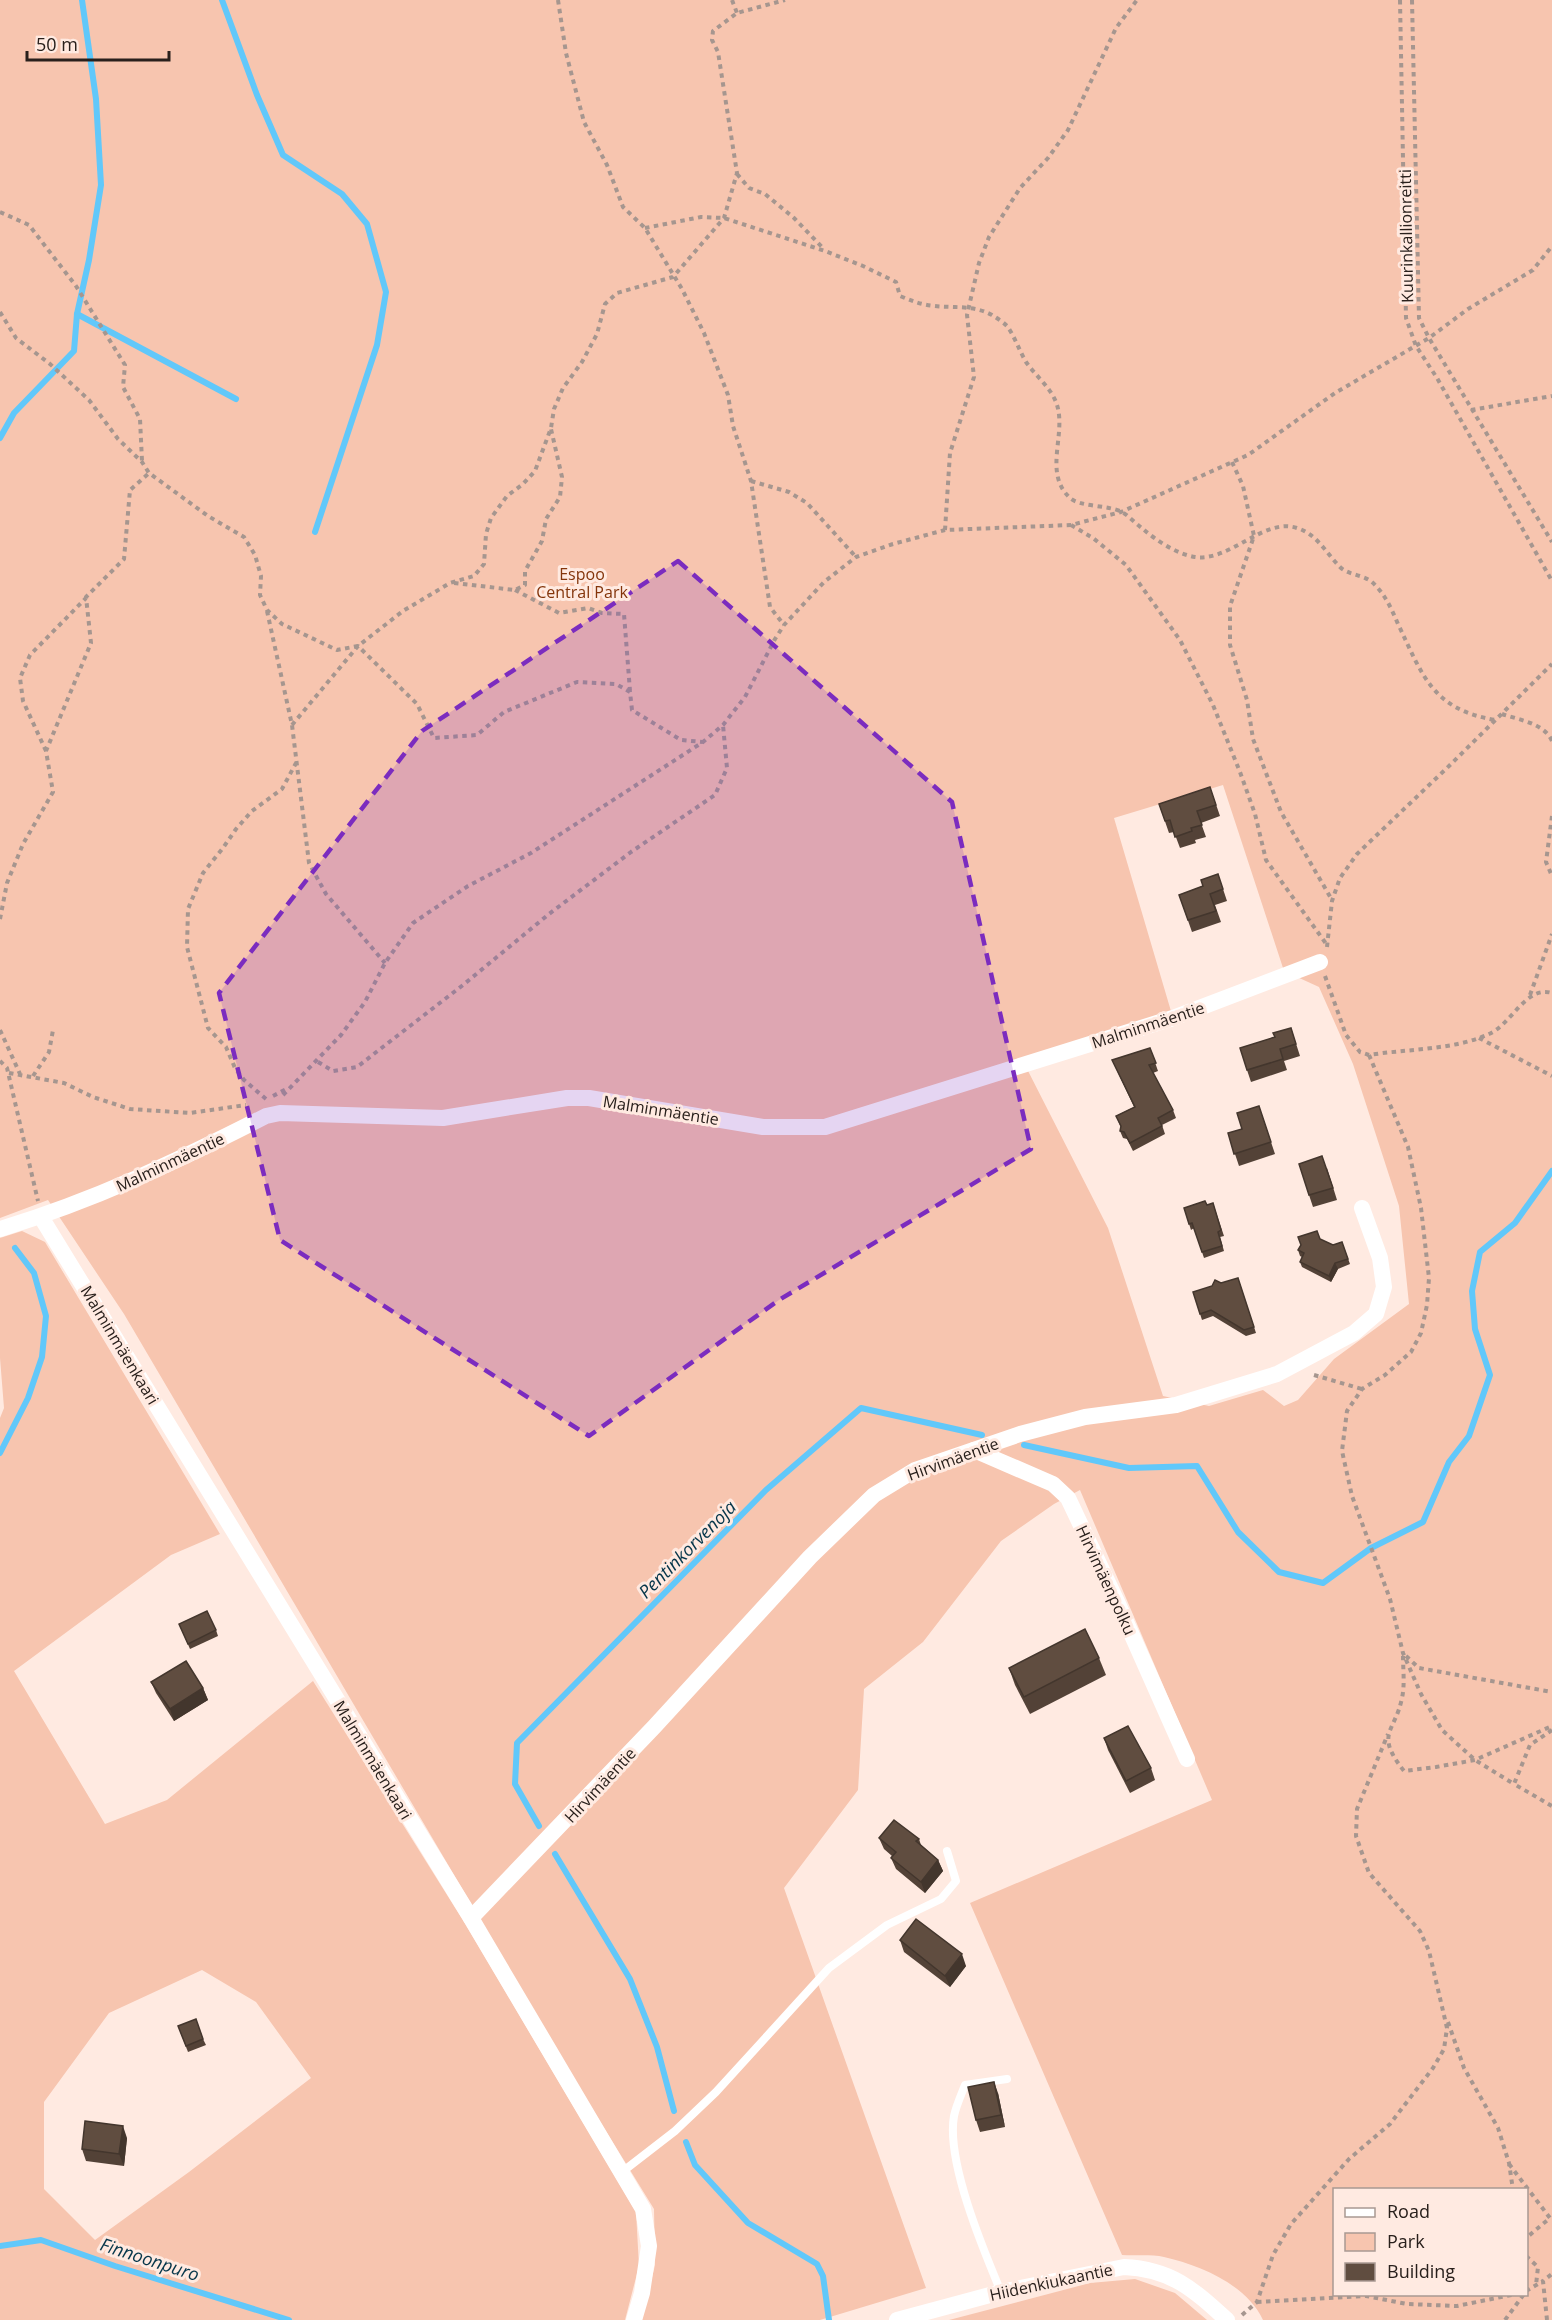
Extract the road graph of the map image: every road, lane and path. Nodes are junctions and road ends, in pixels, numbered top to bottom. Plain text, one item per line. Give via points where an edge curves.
1 (558, 0) edge
2 (732, 0) edge
3 (785, 0) edge
4 (1137, 0) edge
5 (1400, 0) edge
6 (1412, 0) edge
7 (737, 13) junction
8 (737, 173) junction
9 (0, 212) edge
10 (724, 218) junction
11 (645, 228) junction
12 (1552, 246) edge
13 (825, 251) junction
14 (674, 277) junction
15 (968, 307) junction
16 (0, 312) edge
17 (1429, 338) junction
18 (1416, 346) junction
19 (1552, 396) edge
20 (1472, 410) junction
21 (551, 428) junction
22 (142, 462) junction
23 (1232, 462) junction
24 (149, 473) junction
25 (751, 481) junction
26 (1121, 512) junction
27 (1071, 525) junction
28 (945, 530) junction
29 (1254, 536) junction
30 (1552, 542) edge
31 (856, 557) junction
32 (1552, 581) edge
33 (450, 583) junction
34 (515, 590) junction
35 (86, 597) junction
36 (267, 610) junction
37 (784, 625) junction
38 (358, 646) junction
39 (1552, 664) edge
40 (630, 692) junction
41 (1502, 714) junction
42 (1495, 720) junction
43 (292, 725) junction
44 (723, 725) junction
45 (1552, 741) edge
46 (703, 742) junction
47 (46, 751) junction
48 (297, 763) junction
49 (1552, 816) edge
50 (1552, 876) edge
51 (1332, 901) junction
52 (0, 919) edge
53 (1552, 934) edge
54 (1320, 962) joint
55 (385, 963) junction
56 (1552, 993) edge
57 (1529, 997) junction
58 (0, 1030) edge
59 (53, 1030) dead end
60 (1479, 1038) junction
61 (1369, 1054) junction
62 (0, 1061) edge
63 (318, 1062) junction
64 (9, 1073) junction
65 (21, 1074) junction
66 (33, 1076) junction
67 (1552, 1077) edge
68 (291, 1086) junction
69 (266, 1099) junction
70 (252, 1104) dead end
71 (262, 1109) junction
72 (1362, 1208) dead end
73 (41, 1216) junction
74 (0, 1229) edge
75 (1289, 1368) junction
76 (1362, 1389) junction
77 (974, 1450) junction
78 (1403, 1653) junction
79 (1552, 1692) edge
80 (1552, 1728) edge
81 (1388, 1734) junction
82 (1187, 1759) dead end
83 (1475, 1760) junction
84 (1514, 1784) junction
85 (1552, 1806) edge
86 (946, 1851) dead end
87 (471, 1918) junction
88 (1440, 1998) junction
89 (1007, 2079) dead end
90 (1509, 2163) junction
91 (622, 2172) junction
92 (1513, 2188) edge
93 (1528, 2188) edge
94 (1528, 2188) edge
95 (1528, 2237) edge
96 (1528, 2257) edge
97 (1552, 2274) edge
98 (1543, 2281) junction
99 (1536, 2285) junction
100 (1528, 2291) edge
101 (1001, 2292) junction
102 (1366, 2296) edge
103 (1366, 2296) edge
104 (1511, 2296) edge
105 (1523, 2296) edge
106 (1257, 2302) junction
107 (634, 2320) edge
108 (897, 2320) edge
109 (1227, 2320) edge
110 (1237, 2320) edge
111 (1505, 2320) edge
112 (1546, 2320) edge

1 - 11 path via 566,53 584,122 623,207
2 - 7 path
3 - 7 path
4 - 15 path via 1116,28 1068,130 1020,188 989,237
5 - 18 path via 1406,318
6 - 17 path, Kuurinkallionreitti via 1419,318
7 - 8 path via 712,31
8 - 10 path
8 - 13 path via 749,188 765,194 794,218
9 - 22 path via 29,225 76,286 124,365 123,387 140,419
10 - 11 path via 701,217
10 - 13 path
10 - 14 path
11 - 14 path
12 - 17 path via 1533,270
13 - 15 path via 896,282 900,296 917,304
14 - 21 path via 617,293 605,304 597,334 563,388
14 - 25 path via 704,333 728,395 733,426
15 - 26 path via 991,314 1006,324 1026,362 1056,401 1060,425 1056,467 1062,488 1071,500
15 - 28 path via 974,377 950,453
16 - 22 path via 16,338 89,400 118,439
17 - 18 path
17 - 20 path, Kuurinkallionreitti
18 - 23 path via 1335,393 1248,455
18 - 32 path
19 - 20 path
20 - 30 path, Kuurinkallionreitti
21 - 33 path via 535,471 507,496 491,518 484,564 474,576
21 - 34 path via 562,477 560,497 546,519 542,541 525,571 525,585
22 - 24 path
23 - 26 path
23 - 29 path via 1243,486
24 - 35 path via 130,490 124,559
24 - 36 path via 244,537 255,555 261,576 260,595
25 - 31 path via 789,492 807,503
25 - 37 path via 770,607
26 - 27 path
26 - 29 path via 1170,547 1194,557 1216,557
27 - 28 path
27 - 51 path via 1094,538 1126,566 1179,640 1213,705 1240,772 1266,860 1327,946
28 - 31 path
29 - 42 path via 1296,527 1314,536 1344,571 1374,583 1388,602 1424,678 1444,700 1470,716
29 - 51 path via 1230,606 1230,645 1247,700 1253,739 1281,812
31 - 37 path via 824,582
33 - 34 path
33 - 38 path via 403,611
34 - 40 path via 559,613 588,608 624,614
35 - 47 path via 91,643
35 - 47 path via 30,655 20,678 23,700
36 - 38 path via 282,624 337,650
36 - 43 path
37 - 44 path via 745,697
38 - 40 path via 417,704 434,738 477,735 504,712 577,682 616,684
38 - 43 path
39 - 41 path
40 - 46 path via 632,710 681,740
41 - 42 path
41 - 45 path via 1540,727
42 - 51 path via 1357,854 1340,878
43 - 48 path
44 - 46 path
44 - 63 path via 727,768 715,795 558,907 357,1067 333,1071
46 - 55 path via 531,853 468,886 413,923
47 - 52 path via 53,792 23,844 7,883
48 - 55 path via 309,863 326,894
48 - 69 path via 282,789 252,811 203,873 188,909 187,947 208,1028 226,1047 244,1080
49 - 50 path via 1546,862
53 - 57 path
54 - 61 path via 1346,1035 1360,1052
54 - 71 street, Malminmäentie via 1173,1018 825,1127 764,1127 589,1098 443,1118
55 - 63 path via 365,1002
56 - 57 path via 1537,992
57 - 60 path via 1510,1019
58 - 65 path
59 - 66 path via 49,1052
60 - 61 path
60 - 67 path
61 - 76 path via 1407,1147 1421,1208 1429,1278 1421,1333 1411,1352
62 - 64 path
63 - 68 path
64 - 65 path
64 - 73 path
65 - 66 path
66 - 70 path via 64,1083 130,1109 190,1113
68 - 69 path
68 - 71 path
69 - 71 path
71 - 73 street, Malminmäentie via 180,1160
72 - 75 street, Hirvimäentie via 1380,1258 1384,1287 1376,1314 1354,1334
73 - 74 street, Malminmäentie
73 - 87 street, Malminmäenkaari
75 - 76 path
75 - 77 street, Hirvimäentie via 1176,1405 1085,1417
76 - 78 path via 1347,1411 1342,1451 1352,1496 1390,1599
77 - 82 street, Hirvimäenpolku via 1053,1485 1068,1498
77 - 87 street, Hirvimäentie via 915,1470 874,1495 810,1557
78 - 79 path via 1419,1668
78 - 81 path via 1402,1698
78 - 83 path via 1442,1730
80 - 83 path
80 - 84 path via 1530,1745
81 - 83 path via 1392,1755 1404,1770
81 - 88 path via 1357,1809 1356,1836 1369,1873 1420,1931
83 - 84 path
84 - 85 path
86 - 91 lane via 956,1881 941,1899 887,1925 830,1968 716,2092 675,2131
87 - 91 street, Malminmäenkaari
88 - 90 path via 1464,2068 1498,2128
88 - 106 path via 1447,2028 1444,2049 1433,2068 1390,2124 1349,2159 1291,2224 1272,2255
89 - 101 lane via 965,2085 954,2115 954,2144 964,2190
90 - 92 path
90 - 93 path
91 - 107 street, Malminmäenkaari via 643,2209 649,2246
94 - 95 path via 1550,2218
96 - 99 path via 1538,2267
97 - 98 path
98 - 99 path
98 - 112 path
99 - 100 path
101 - 108 street, Hiidenkiukaantie
101 - 109 street, Hiidenkiukaantie via 1107,2268 1142,2268 1167,2274 1189,2286
102 - 106 path
103 - 104 path via 1407,2304 1457,2306
105 - 111 path
106 - 110 path

